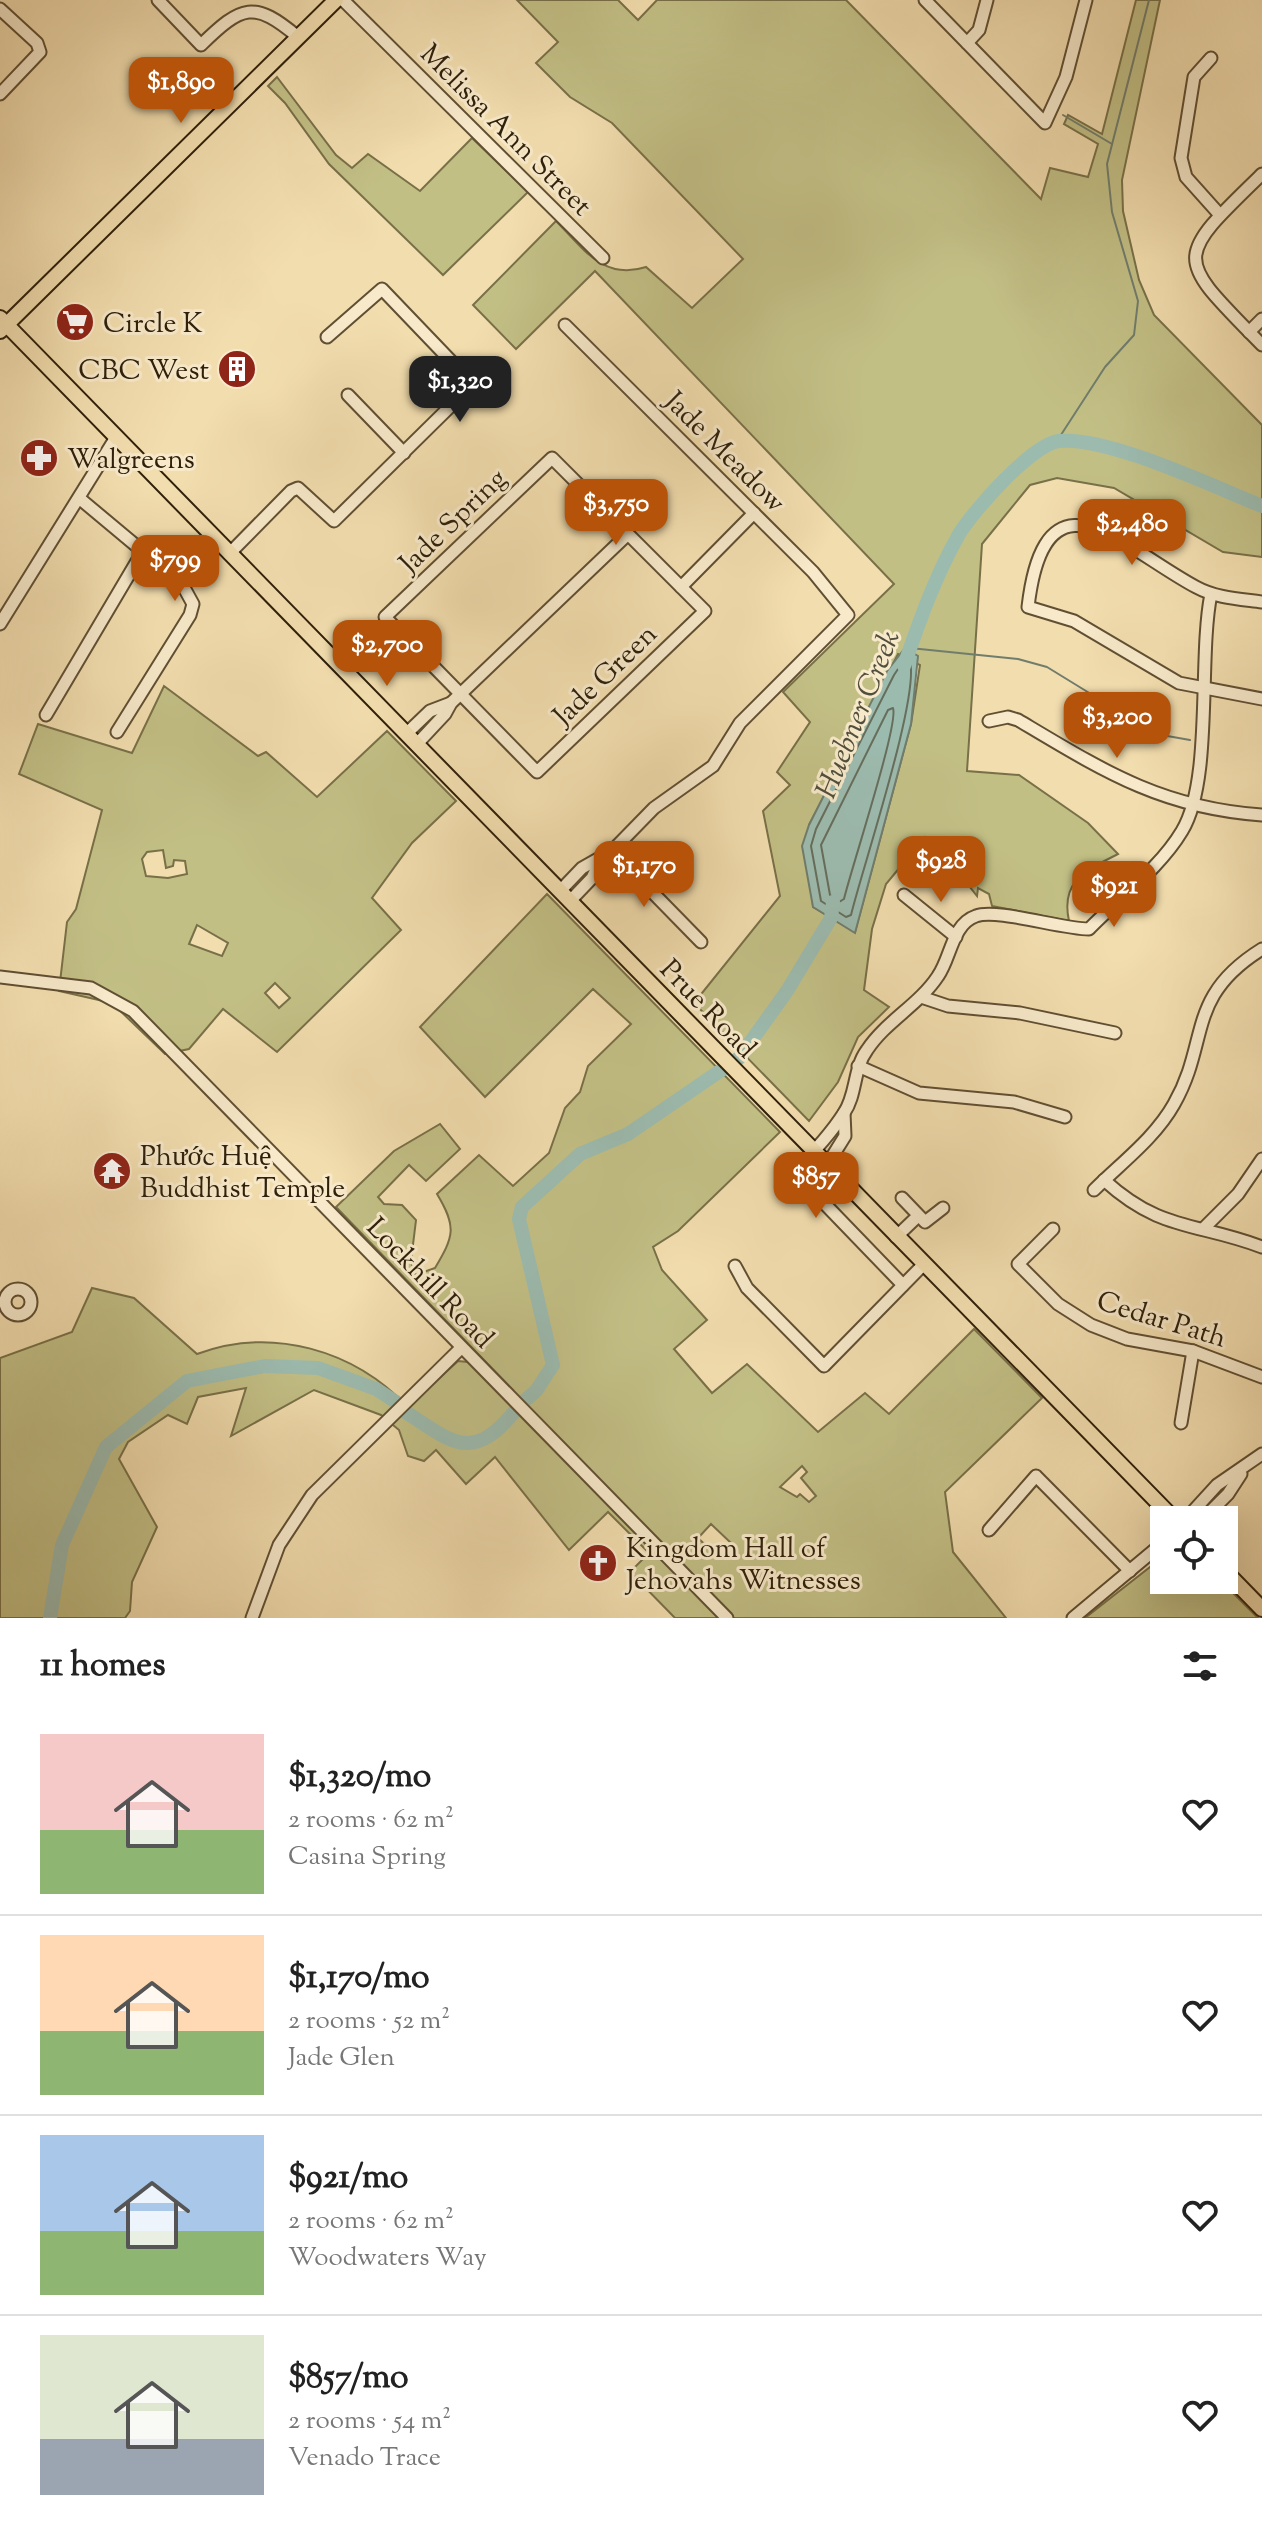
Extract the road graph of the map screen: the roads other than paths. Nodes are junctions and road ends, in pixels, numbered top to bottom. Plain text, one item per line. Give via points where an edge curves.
1 (158, 0) edge
2 (336, 0) edge
3 (343, 0) edge
4 (925, 0) edge
5 (987, 0) edge
6 (1086, 0) edge
7 (0, 9) edge
8 (298, 37) junction
9 (967, 43) junction
10 (1211, 58) dead end
11 (0, 94) edge
12 (1262, 174) edge
13 (1220, 215) junction
14 (603, 258) dead end
15 (1262, 319) edge
16 (1, 324) edge
17 (565, 325) dead end
18 (1249, 332) junction
19 (327, 337) dead end
20 (1262, 345) edge
21 (348, 395) dead end
22 (115, 439) junction
23 (404, 453) junction
24 (79, 498) junction
25 (754, 513) junction
26 (628, 534) junction
27 (143, 551) junction
28 (229, 554) junction
29 (681, 587) junction
30 (1211, 594) junction
31 (1262, 602) edge
32 (0, 624) edge
33 (1202, 688) junction
34 (456, 698) junction
35 (1262, 699) edge
36 (46, 715) dead end
37 (426, 716) junction
38 (989, 721) dead end
39 (435, 725) junction
40 (117, 732) dead end
41 (411, 740) junction
42 (1193, 805) junction
43 (1262, 815) edge
44 (612, 851) junction
45 (601, 859) junction
46 (578, 872) junction
47 (1117, 881) dead end
48 (588, 882) junction
49 (1126, 891) junction
50 (904, 895) dead end
51 (565, 896) junction
52 (956, 937) junction
53 (701, 942) dead end
54 (1262, 949) edge
55 (0, 977) edge
56 (921, 997) junction
57 (1115, 1033) dead end
58 (858, 1066) junction
59 (844, 1113) junction
60 (1065, 1117) dead end
61 (830, 1133) junction
62 (843, 1140) junction
63 (815, 1152) junction
64 (1262, 1159) edge
65 (827, 1165) junction
66 (1104, 1180) junction
67 (1094, 1190) dead end
68 (902, 1198) dead end
69 (943, 1208) dead end
70 (918, 1216) junction
71 (1053, 1229) dead end
72 (1203, 1229) junction
73 (896, 1237) junction
74 (1262, 1247) edge
75 (923, 1265) junction
76 (735, 1266) dead end
77 (903, 1285) junction
78 (461, 1348) junction
79 (1193, 1351) junction
80 (1262, 1377) edge
81 (1181, 1423) dead end
82 (1262, 1454) edge
83 (1243, 1470) junction
84 (1161, 1506) edge
85 (1198, 1506) edge
86 (1216, 1506) edge
87 (989, 1530) dead end
88 (1150, 1554) edge
89 (1130, 1571) junction
90 (1238, 1584) edge
91 (1262, 1609) edge
92 (252, 1618) edge
93 (727, 1618) edge
94 (1073, 1618) edge

1 - 8 street via 201,45 246,7 270,10
2 - 8 main road
3 - 14 street, Melissa Ann Street
4 - 9 street
5 - 9 street via 979,30
6 - 9 street via 1066,77 1045,123
7 - 11 street via 40,52
8 - 16 main road
10 - 13 street via 1194,77 1181,158 1186,177
12 - 13 street
13 - 18 street via 1198,241 1196,268 1207,288
15 - 18 street
16 - 22 main road, Prue Road
17 - 25 street, Jade Meadow
18 - 20 street
19 - 23 street via 382,289 473,384
21 - 23 street
22 - 24 street
22 - 28 main road, Prue Road
23 - 28 street via 334,521 298,488
24 - 27 street
24 - 32 street
25 - 29 street
25 - 44 street, Jade Meadow via 848,615 740,723 713,766 654,808
26 - 29 street
26 - 34 street
26 - 34 street, Jade Spring via 552,458 385,617
27 - 36 street
27 - 40 street via 182,584 193,604
28 - 41 main road, Prue Road
29 - 34 street, Jade Green via 705,611 537,772
30 - 31 street
30 - 33 street
30 - 33 street via 1114,536 1071,526 1056,531 1036,560 1028,607 1074,621 1162,676
33 - 35 street
33 - 42 street
34 - 37 street
34 - 39 street
37 - 39 street
37 - 41 street
38 - 42 street via 1018,720 1113,777
39 - 41 street
41 - 51 main road, Prue Road
42 - 43 street
42 - 49 street via 1182,832
44 - 45 street
44 - 53 street
45 - 46 street
45 - 48 street
46 - 48 street
46 - 51 street
47 - 49 street
48 - 51 street
49 - 52 street via 1089,929 978,914
50 - 52 street
51 - 63 main road, Prue Road
52 - 56 street via 939,975
54 - 66 street via 1229,975 1211,998 1167,1115
55 - 78 street, Lockhill Road via 91,988 133,1011
56 - 57 street
56 - 58 street via 881,1032
58 - 59 street
58 - 60 street via 919,1093 1014,1102
59 - 61 street
59 - 62 street
61 - 62 street
61 - 63 street
62 - 65 street
63 - 65 main road, Prue Road
63 - 77 street via 794,1172
64 - 72 street via 1238,1194
65 - 73 main road, Prue Road
66 - 67 street
66 - 72 street via 1147,1214
68 - 70 street
69 - 70 street via 928,1222
70 - 73 street
71 - 79 street, Cedar Path via 1018,1264 1058,1304 1127,1339
72 - 74 street
73 - 75 main road, Prue Road
75 - 77 street
75 - 84 main road, Prue Road
76 - 77 street via 747,1288 824,1366
78 - 92 street via 312,1495 279,1545
78 - 93 street, Lockhill Road
79 - 80 street, Cedar Path
79 - 81 street
82 - 83 street
83 - 85 street via 1217,1485
83 - 86 street
87 - 89 street via 1036,1476
88 - 89 street
89 - 94 street
90 - 91 main road

